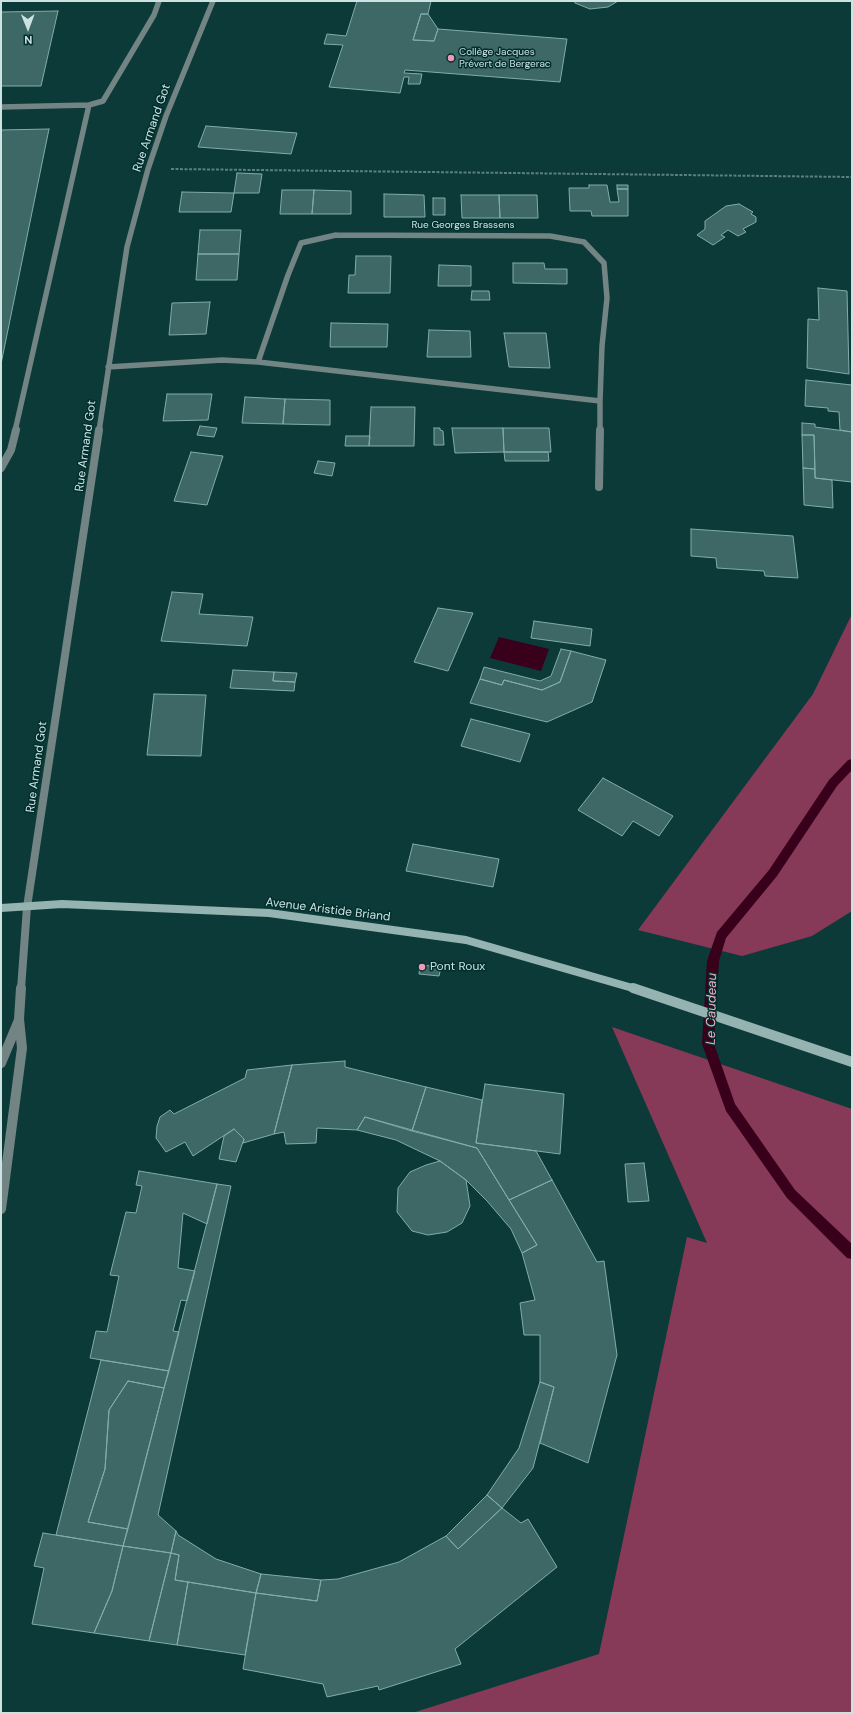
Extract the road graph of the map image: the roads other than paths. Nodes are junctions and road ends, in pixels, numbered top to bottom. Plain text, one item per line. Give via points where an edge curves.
1 (159, 1) edge
2 (213, 1) edge
3 (89, 105) junction
4 (1, 107) edge
5 (258, 362) junction
6 (108, 367) junction
7 (600, 401) junction
8 (1, 468) edge
9 (599, 487) dead end
10 (26, 907) junction
11 (1, 908) edge
12 (19, 1019) junction
13 (852, 1062) edge
14 (1, 1063) edge
15 (1, 1209) edge

1 - 3 street via 154,15 103,101
2 - 6 street, Rue Armand Got via 166,116 148,169 127,247
3 - 4 street
3 - 8 street via 11,450
5 - 6 street via 222,360
5 - 7 street
5 - 7 street, Rue Georges Brassens via 301,243 336,235 550,236 584,242 604,263 607,298
6 - 10 street, Rue Armand Got
7 - 9 street, Rue Georges Brassens
10 - 11 main road, Avenue Aristide Briand
10 - 12 street, Rue Armand Got
10 - 13 main road, Avenue Aristide Briand via 62,904 269,913 466,940 645,992
12 - 14 street
12 - 15 street via 22,1048

